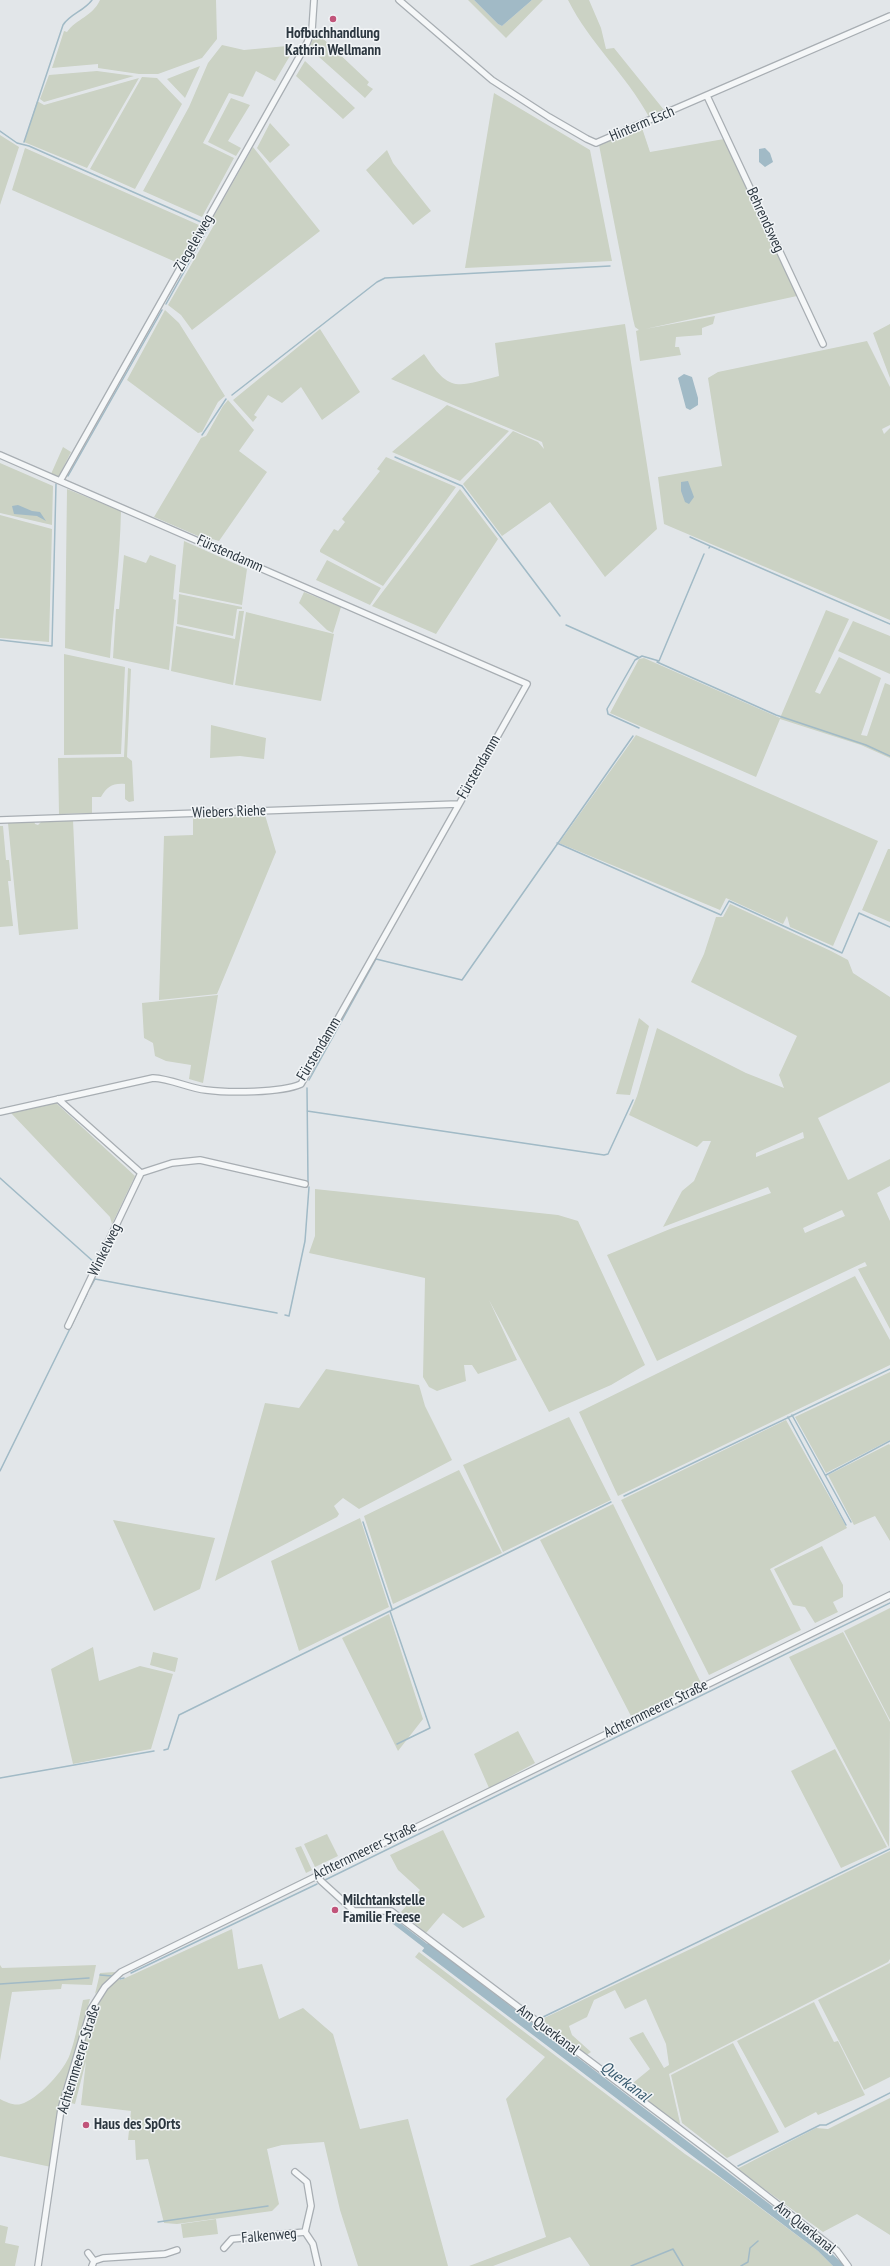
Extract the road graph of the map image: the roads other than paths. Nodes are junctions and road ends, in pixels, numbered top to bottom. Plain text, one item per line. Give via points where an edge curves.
1 (314, 0) edge
2 (399, 0) edge
3 (890, 16) edge
4 (707, 96) junction
5 (823, 344) dead end
6 (0, 455) edge
7 (60, 481) junction
8 (458, 804) junction
9 (0, 820) edge
10 (58, 1098) junction
11 (0, 1112) edge
12 (141, 1173) junction
13 (305, 1184) dead end
14 (68, 1326) dead end
15 (890, 1595) edge
16 (317, 1875) junction
17 (295, 2172) dead end
18 (305, 2232) junction
19 (224, 2248) dead end
20 (177, 2250) dead end
21 (88, 2253) dead end
22 (93, 2263) edge
23 (38, 2266) edge
24 (318, 2266) edge
25 (848, 2266) edge

1 - 7 street, Ziegeleiweg via 312,30 307,43
2 - 4 street, Hinterm Esch via 492,80 549,117 596,143
3 - 4 street, Hinterm Esch
4 - 5 street, Behrendsweg
6 - 7 street, Fürstendamm
7 - 8 street, Fürstendamm via 527,684
8 - 9 street, Wiebers Riehe
8 - 10 street, Fürstendamm via 300,1084 284,1089 205,1090 168,1079 153,1078
10 - 11 street, Fürstendamm
10 - 12 street
12 - 13 street via 172,1163 200,1160
12 - 14 street, Winkelweg
15 - 16 street, Achternmeerer Straße
16 - 23 street, Achternmeerer Straße via 121,1972 105,1987 91,2009 61,2109
16 - 25 street, Am Querkanal via 354,1911 391,1912 726,2164 837,2251
17 - 18 street via 307,2182 311,2206
18 - 19 street, Falkenweg via 232,2239
18 - 24 street, Falkenweg via 313,2244
20 - 22 street via 165,2254 103,2258
21 - 22 street

